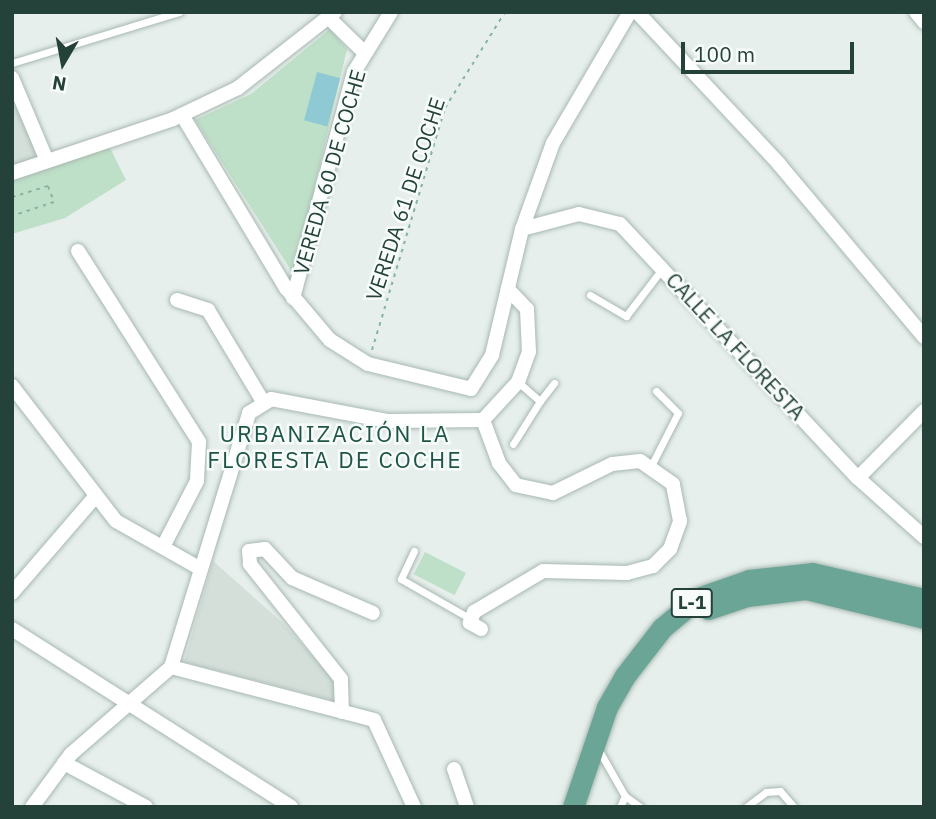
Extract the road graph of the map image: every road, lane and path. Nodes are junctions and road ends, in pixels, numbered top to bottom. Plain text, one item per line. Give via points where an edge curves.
1 (179, 12) edge
2 (391, 12) edge
3 (505, 12) edge
4 (630, 12) edge
5 (637, 12) edge
6 (916, 12) edge
7 (333, 16) edge
8 (924, 22) edge
9 (365, 53) junction
10 (12, 63) edge
11 (12, 78) edge
12 (182, 115) junction
13 (47, 162) junction
14 (12, 173) edge
15 (12, 197) edge
16 (12, 216) edge
17 (522, 229) junction
18 (78, 251) dead end
19 (664, 268) junction
20 (508, 289) junction
21 (590, 295) dead end
22 (293, 298) junction
23 (177, 300) dead end
24 (924, 337) edge
25 (368, 364) junction
26 (519, 382) junction
27 (554, 383) dead end
28 (12, 386) edge
29 (656, 391) dead end
30 (262, 400) junction
31 (540, 401) junction
32 (924, 411) edge
33 (483, 420) junction
34 (513, 444) dead end
35 (652, 464) junction
36 (858, 478) junction
37 (95, 496) junction
38 (924, 537) edge
39 (163, 547) junction
40 (414, 551) dead end
41 (199, 568) junction
42 (12, 593) edge
43 (924, 599) edge
44 (373, 613) dead end
45 (469, 618) junction
46 (924, 618) edge
47 (12, 629) edge
48 (481, 629) dead end
49 (171, 667) junction
50 (129, 702) junction
51 (342, 712) junction
52 (601, 754) junction
53 (64, 763) junction
54 (454, 769) dead end
55 (625, 796) junction
56 (32, 807) edge
57 (146, 807) edge
58 (291, 807) edge
59 (414, 807) edge
60 (467, 807) edge
61 (573, 807) edge
62 (584, 807) edge
63 (620, 807) edge
64 (640, 807) edge
65 (746, 807) edge
66 (794, 807) edge

1 - 10 lane
2 - 9 street, VEREDA 60 DE COCHE
3 - 25 path, VEREDA 61 DE COCHE via 445,108
4 - 17 street via 553,142
5 - 24 street via 779,164
6 - 8 street
7 - 9 street
7 - 12 street via 238,88
9 - 22 street, VEREDA 60 DE COCHE via 354,72
11 - 13 street
12 - 13 street
12 - 22 street
13 - 14 street
15 - 16 path via 48,186 54,202
17 - 19 street, CALLE LA FLORESTA via 579,214 601,217 620,224
17 - 20 street
18 - 39 street via 199,442 197,481
19 - 21 lane via 626,316
19 - 36 street, CALLE LA FLORESTA
20 - 25 street via 477,386 463,390
20 - 26 street via 527,309 532,336
22 - 25 street via 330,340
23 - 30 street via 208,310
26 - 31 lane
26 - 33 street
27 - 31 lane
28 - 37 street
29 - 35 lane via 678,413
30 - 33 street via 292,400 387,421
30 - 41 street via 249,413
31 - 34 lane
32 - 36 street
33 - 35 street via 508,475 534,491 567,490 625,461
35 - 45 street via 673,484 680,508 677,535 662,559 627,573 543,571
36 - 38 street, CALLE LA FLORESTA
37 - 39 street via 116,522
37 - 42 street
39 - 41 street
40 - 45 lane via 401,579
41 - 49 street
43 - 61 main road, L-1 via 812,573 740,581 698,598 662,628 624,677
44 - 51 street via 292,578 265,549 249,551 250,564 341,679
45 - 48 street
46 - 52 main road, L-1 via 806,589 717,605 683,625 650,661 615,714
47 - 50 street
49 - 50 street
49 - 51 street
50 - 53 street
50 - 58 street
51 - 59 street via 378,722
52 - 55 lane
52 - 62 main road, L-1
53 - 56 street
53 - 57 street
54 - 60 street
55 - 63 lane
55 - 64 lane
65 - 66 lane via 766,792 780,792

